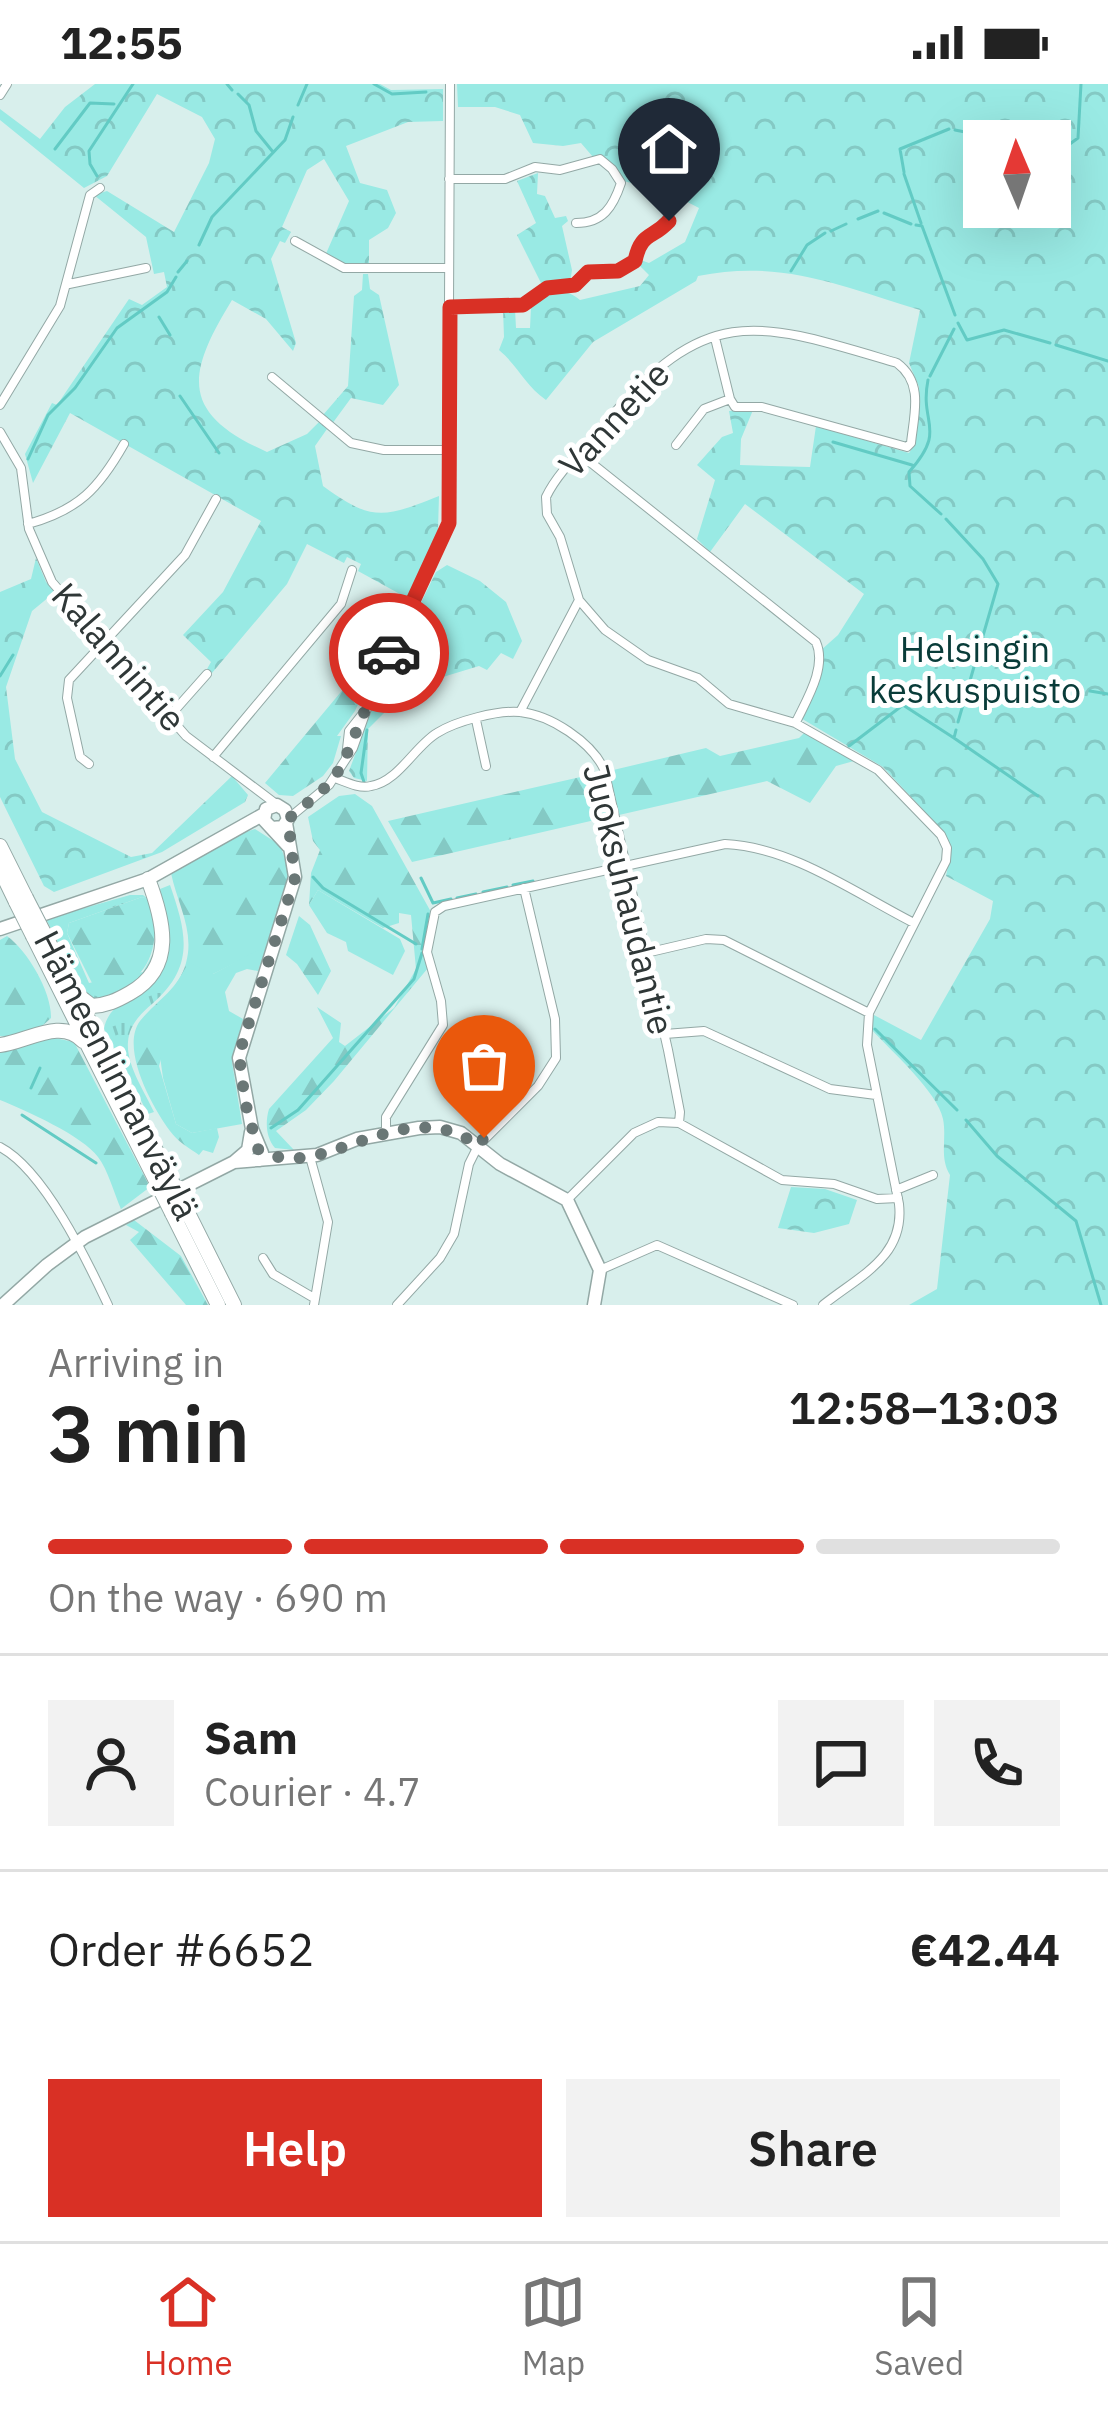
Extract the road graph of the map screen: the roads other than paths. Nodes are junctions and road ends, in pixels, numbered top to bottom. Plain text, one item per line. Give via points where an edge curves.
1 (7, 84) edge
2 (450, 84) edge
3 (0, 95) edge
4 (449, 179) junction
5 (100, 188) dead end
6 (673, 200) dead end
7 (576, 224) dead end
8 (295, 241) dead end
9 (146, 268) dead end
10 (449, 268) junction
11 (69, 284) junction
12 (450, 307) junction
13 (715, 338) junction
14 (272, 377) dead end
15 (730, 399) junction
16 (0, 405) edge
17 (0, 432) edge
18 (124, 444) dead end
19 (676, 445) dead end
20 (451, 450) junction
21 (580, 454) junction
22 (215, 499) dead end
23 (28, 524) junction
24 (352, 570) dead end
25 (579, 600) junction
26 (103, 642) junction
27 (207, 674) dead end
28 (520, 712) junction
29 (169, 718) junction
30 (476, 720) junction
31 (795, 723) junction
32 (213, 757) junction
33 (89, 764) dead end
34 (486, 766) dead end
35 (334, 778) junction
36 (276, 816) junction
37 (0, 846) edge
38 (626, 865) junction
39 (0, 869) edge
40 (148, 879) junction
41 (524, 888) junction
42 (21, 900) junction
43 (914, 923) junction
44 (5, 929) edge
45 (646, 953) junction
46 (66, 990) junction
47 (110, 1004) junction
48 (869, 1012) junction
49 (50, 1031) junction
50 (664, 1034) junction
51 (0, 1045) edge
52 (87, 1045) junction
53 (109, 1058) junction
54 (877, 1095) junction
55 (679, 1123) junction
56 (386, 1133) junction
57 (478, 1146) junction
58 (0, 1147) edge
59 (251, 1155) junction
60 (310, 1156) junction
61 (933, 1175) dead end
62 (163, 1180) junction
63 (897, 1194) junction
64 (567, 1200) junction
65 (178, 1210) junction
66 (77, 1242) junction
67 (263, 1258) dead end
68 (600, 1270) junction
69 (314, 1302) edge
70 (3, 1305) edge
71 (108, 1305) edge
72 (218, 1305) edge
73 (234, 1305) edge
74 (397, 1305) edge
75 (594, 1305) edge
76 (793, 1305) edge
77 (823, 1305) edge

1 - 3 street
2 - 4 street
4 - 7 street via 505,179 600,159 621,183 614,203 602,218
4 - 10 street
5 - 11 street via 90,195
6 - 12 street via 669,221 646,235 635,261 618,271 588,272 523,305
8 - 10 street via 344,268
9 - 11 street
10 - 12 street
11 - 16 street
12 - 20 street
13 - 15 street
13 - 15 street, Vannetie via 783,330 898,363 915,386 908,447 736,407
13 - 21 street, Vannetie via 652,370
14 - 20 street via 351,443
15 - 19 street via 704,409
17 - 23 street, Kalannintie via 21,468
18 - 23 street via 86,497
20 - 35 street via 446,536
21 - 25 street, Vannetie via 552,486 545,508
21 - 31 street via 817,642 818,669
22 - 26 street via 185,555
23 - 26 street, Kalannintie via 52,582
24 - 32 street via 341,604
25 - 28 street
25 - 31 street via 648,660 698,678 729,704
26 - 29 street, Kalannintie
26 - 33 street via 67,689 80,758
27 - 29 street
28 - 30 street
28 - 38 street, Juoksuhaudantie via 596,754
29 - 32 street, Kalannintie
30 - 34 street
30 - 35 street via 433,736 379,784
31 - 43 street via 878,770 941,835 946,861
32 - 36 street, Kalannintie
35 - 36 street
36 - 40 main road
36 - 59 main road via 295,878 239,1054
37 - 42 highway, Hämeenlinnanväylä
38 - 41 street
38 - 43 street via 724,844 754,846
38 - 45 street, Juoksuhaudantie
39 - 42 highway, Hämeenlinnanväylä
40 - 44 main road
40 - 47 highway via 163,953 146,982
41 - 56 street via 434,912 427,952 443,1025 386,1117
41 - 57 street via 555,1019 556,1058
42 - 46 highway, Hämeenlinnanväylä, bridge
43 - 48 street
45 - 48 street via 724,940
45 - 50 street, Juoksuhaudantie
46 - 47 highway via 86,1003
46 - 49 highway via 62,1018
46 - 52 highway, Hämeenlinnanväylä
46 - 53 highway, Hämeenlinnanväylä
47 - 53 highway via 99,1024
48 - 54 street
49 - 51 highway
49 - 52 highway via 72,1031
50 - 54 street via 704,1030 830,1089
50 - 55 street, Juoksuhaudantie
52 - 62 highway, Hämeenlinnanväylä
53 - 62 highway, Hämeenlinnanväylä
54 - 63 street
55 - 63 street via 782,1180 834,1184 877,1199
55 - 64 street via 634,1132
56 - 57 main road via 440,1127
56 - 60 main road
57 - 64 main road
57 - 74 street via 454,1234
58 - 66 street via 19,1160
59 - 60 main road
59 - 66 main road
60 - 69 street via 328,1222
61 - 63 street
62 - 65 highway, Hämeenlinnanväylä, bridge
63 - 77 street via 900,1226 889,1252
64 - 68 main road
65 - 72 highway, Hämeenlinnanväylä
65 - 73 highway, Hämeenlinnanväylä
66 - 70 main road
66 - 71 street
67 - 69 street
68 - 75 main road
68 - 76 street via 656,1245

